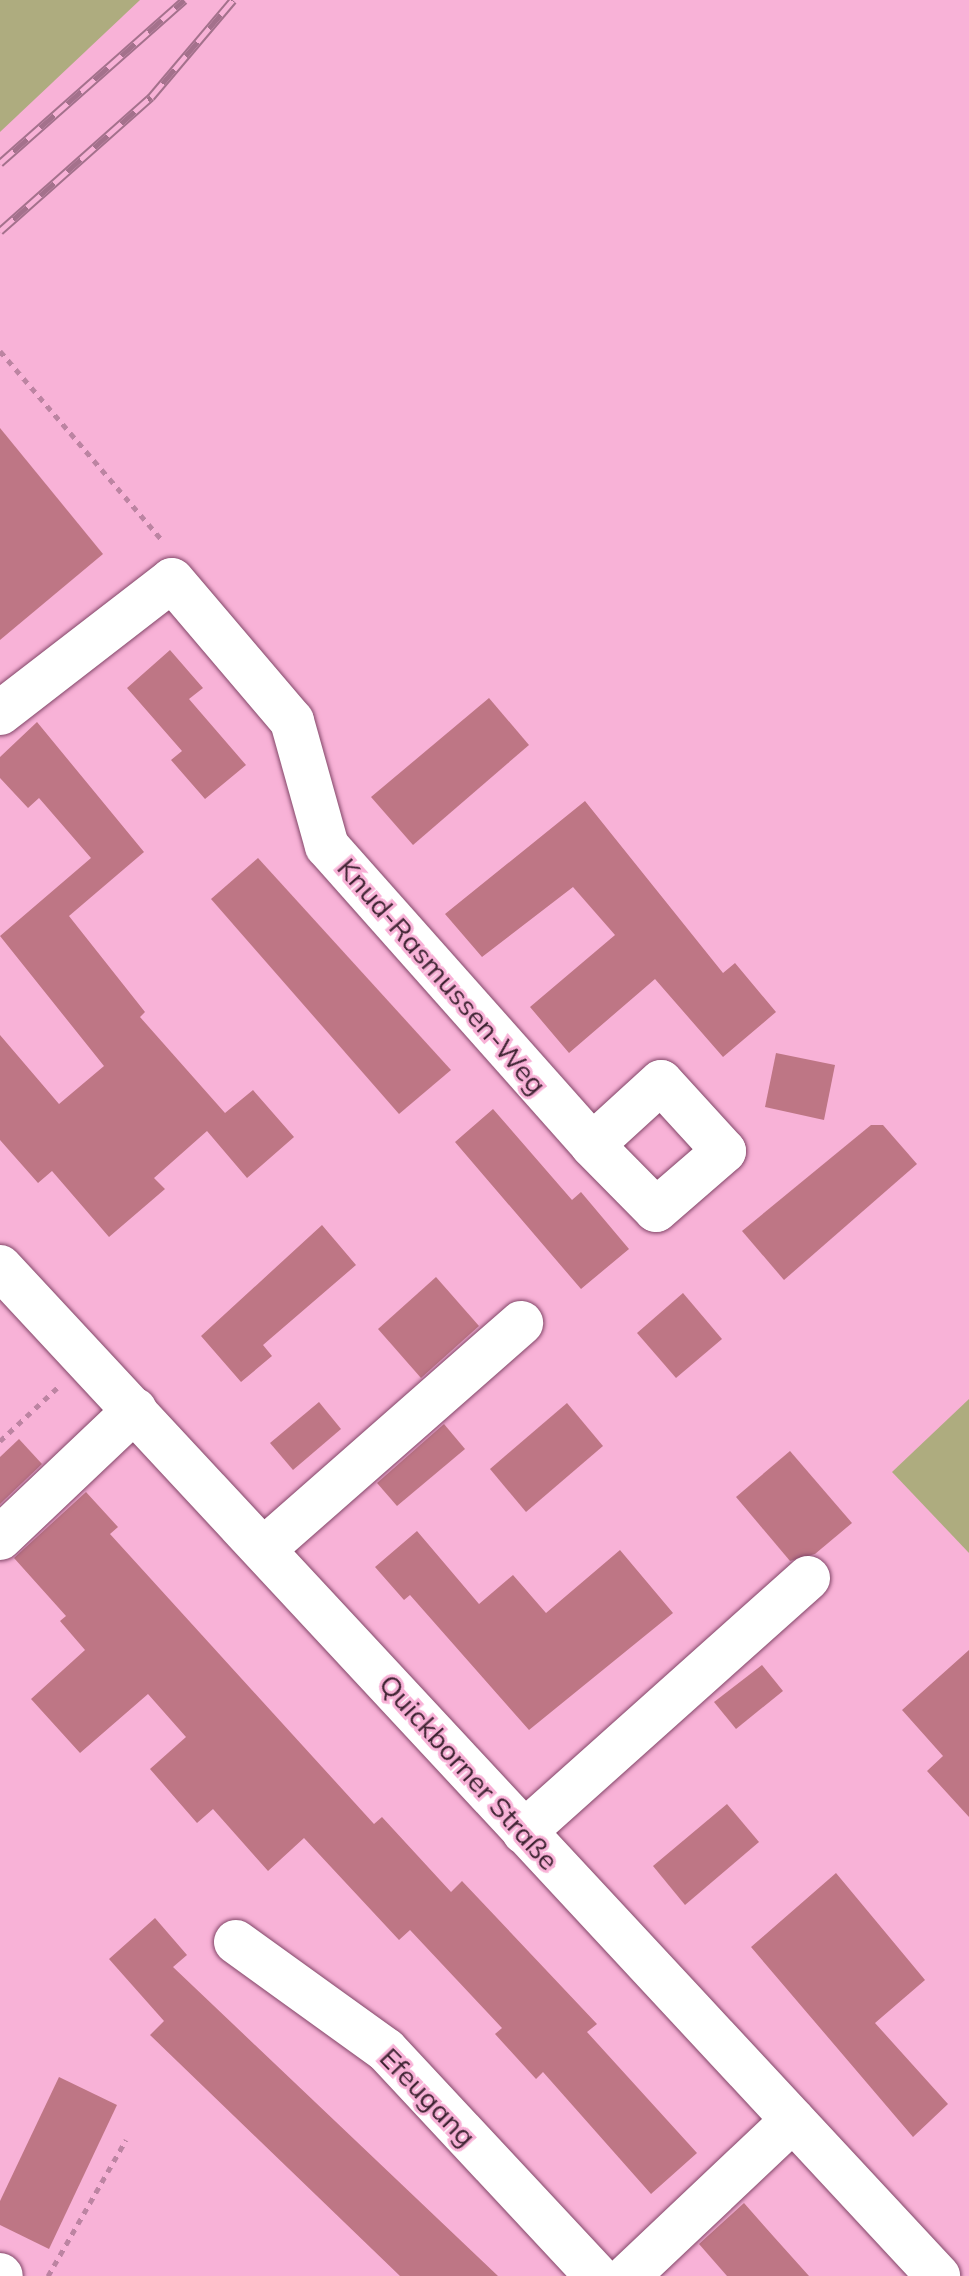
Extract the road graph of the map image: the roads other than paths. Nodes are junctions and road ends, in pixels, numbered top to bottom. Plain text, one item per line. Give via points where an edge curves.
1 (0, 713) edge
2 (592, 1145) dead end
3 (0, 1267) edge
4 (521, 1323) dead end
5 (135, 1410) junction
6 (0, 1538) edge
7 (265, 1548) junction
8 (808, 1578) dead end
9 (524, 1832) junction
10 (236, 1942) dead end
11 (793, 2120) junction
12 (597, 2276) edge
13 (628, 2276) edge
14 (938, 2276) edge

1 - 2 street, Knud-Rasmussen-Weg via 172,580 292,721 327,846
3 - 5 street, Quickborner Straße
4 - 7 street
5 - 6 street
5 - 7 street, Quickborner Straße
7 - 9 street, Quickborner Straße
8 - 9 street
9 - 11 street, Quickborner Straße
10 - 12 street, Efeugang via 386,2050
11 - 13 street
11 - 14 street, Quickborner Straße

